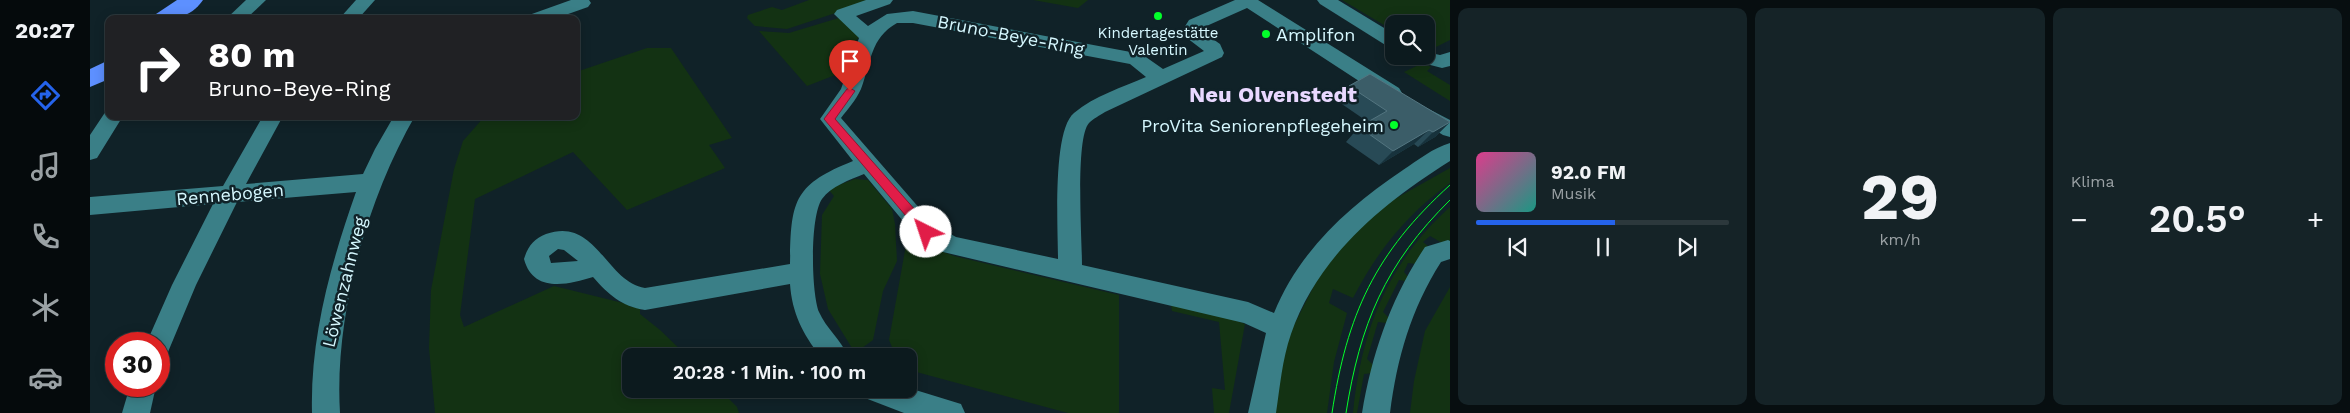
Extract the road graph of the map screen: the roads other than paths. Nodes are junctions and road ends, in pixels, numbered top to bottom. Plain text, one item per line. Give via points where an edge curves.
1 (192, 0) edge
2 (197, 0) edge
3 (257, 0) edge
4 (366, 0) edge
5 (884, 0) edge
6 (1326, 0) edge
7 (1247, 1) edge
8 (581, 2) edge
9 (915, 8) edge
10 (170, 15) edge
11 (180, 15) edge
12 (240, 15) edge
13 (352, 15) edge
14 (546, 15) edge
15 (1385, 36) edge
16 (869, 38) junction
17 (1450, 58) edge
18 (1435, 60) edge
19 (1161, 78) junction
20 (110, 120) edge
21 (272, 120) edge
22 (402, 120) edge
23 (1450, 130) edge
24 (1450, 151) edge
25 (90, 152) edge
26 (867, 164) junction
27 (370, 182) junction
28 (228, 194) junction
29 (90, 206) edge
30 (1448, 250) dead end
31 (596, 266) dead end
32 (802, 272) junction
33 (1070, 272) junction
34 (1281, 328) junction
35 (164, 332) edge
36 (829, 348) edge
37 (140, 397) edge
38 (891, 398) edge
39 (909, 408) edge
40 (136, 413) edge
41 (326, 413) edge
42 (951, 413) edge
43 (1262, 413) edge
44 (1376, 413) edge

1 - 10 main road
2 - 11 main road
3 - 12 street
4 - 13 street
5 - 16 street via 843,14
6 - 15 street
7 - 19 street via 1195,24 1191,31 1193,34 1215,53
7 - 23 street
8 - 14 street
9 - 16 street, Bruno-Beye-Ring via 878,26
9 - 19 street, Bruno-Beye-Ring via 1136,58
16 - 26 street, Bruno-Beye-Ring via 850,91 830,119
17 - 18 street via 1442,62
19 - 33 street via 1098,107 1080,119 1073,135 1070,159
20 - 25 street
21 - 28 street
22 - 27 street, Löwenzahnweg via 388,141
24 - 34 street via 1395,185 1344,229 1308,274
26 - 32 street via 820,186 811,196 803,222
26 - 33 street, Bruno-Beye-Ring via 926,232 951,245
27 - 28 street, Rennebogen
27 - 41 street, Löwenzahnweg via 331,319 326,350
28 - 29 street, Rennebogen
28 - 35 street via 184,282
30 - 44 street via 1433,254 1413,287 1390,344
31 - 32 street via 630,296 645,299
32 - 36 street via 805,307
33 - 34 street, Bruno-Beye-Ring via 1248,313
34 - 43 street
37 - 40 street
38 - 39 street
39 - 42 street

